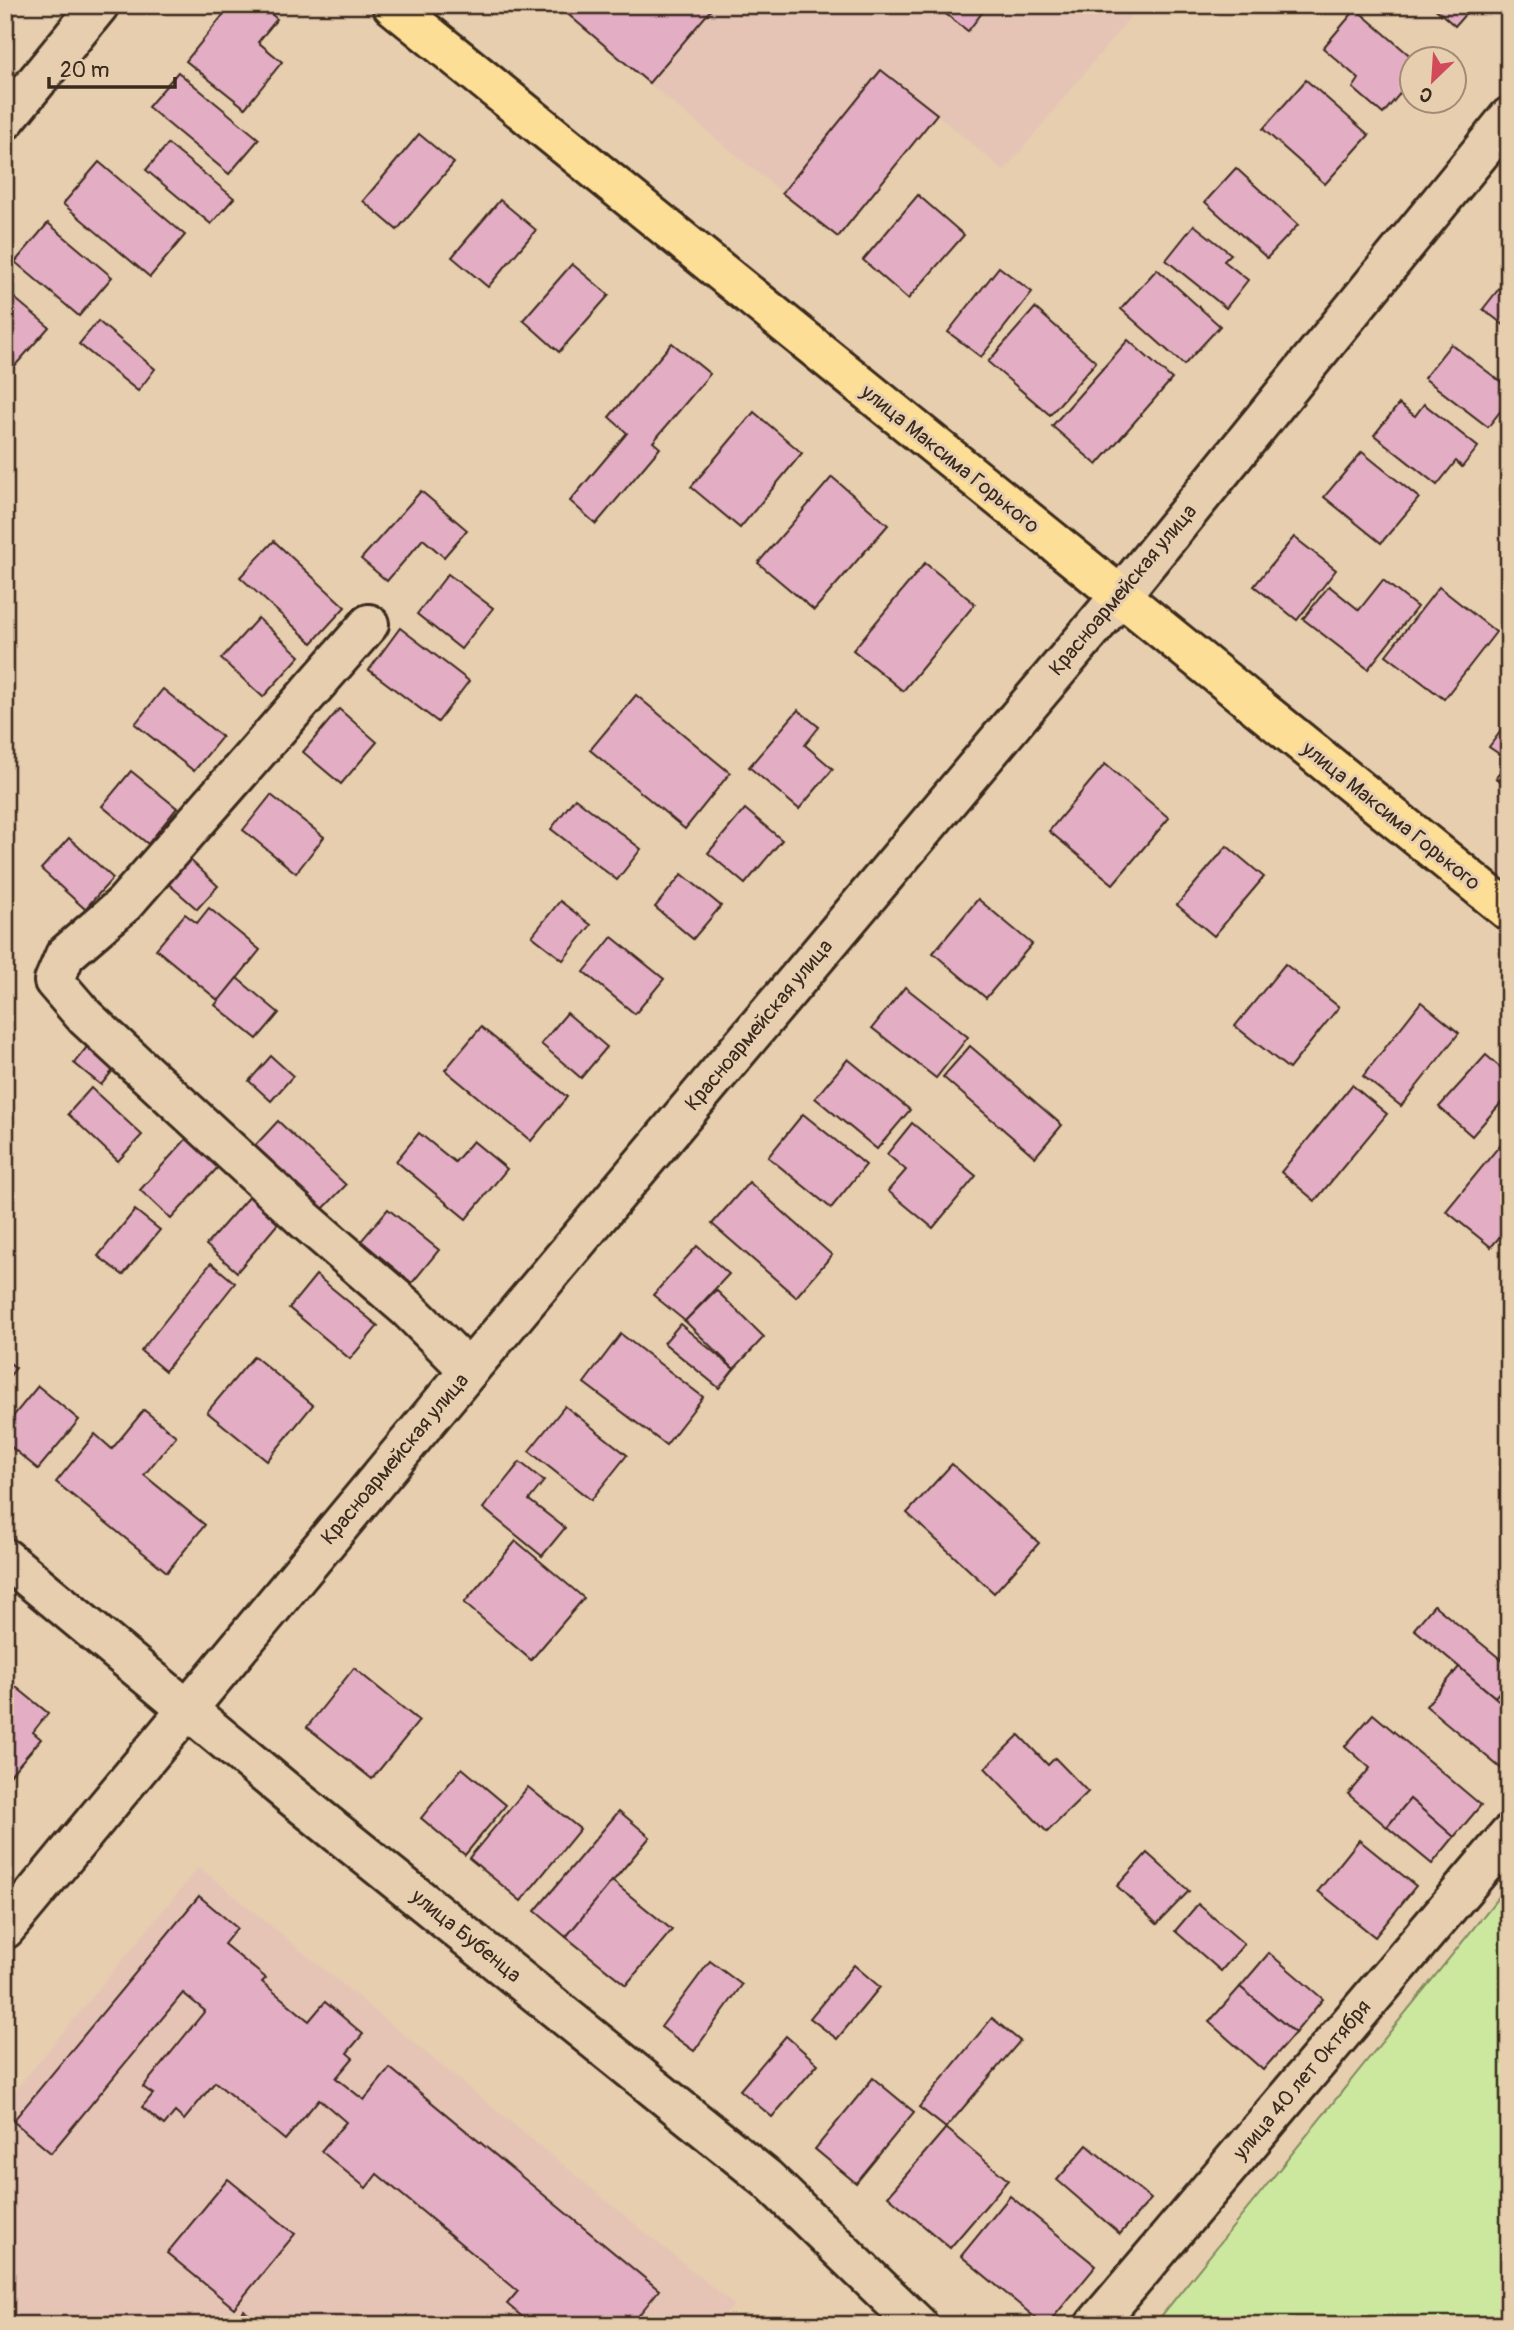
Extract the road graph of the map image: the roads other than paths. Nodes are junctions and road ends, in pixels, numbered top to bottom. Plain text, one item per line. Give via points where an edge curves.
1 (99, 5) edge
2 (392, 5) edge
3 (1509, 117) edge
4 (5, 120) edge
5 (1120, 596) junction
6 (369, 624) dead end
7 (1509, 911) edge
8 (469, 1370) junction
9 (5, 1558) edge
10 (188, 1709) junction
11 (1509, 1835) edge
12 (5, 1929) edge
13 (918, 2325) edge
14 (1095, 2325) edge

1 - 4 street
2 - 5 main road, улица Максима Горького
3 - 5 street, Красноармейская улица
5 - 7 main road, улица Максима Горького
5 - 8 street, Красноармейская улица
6 - 8 street via 124,904 65,955 54,981 85,1017 407,1308
8 - 10 street, Красноармейская улица
9 - 10 street, улица Бубенца
10 - 12 street, Красноармейская улица
10 - 13 street, улица Бубенца via 766,2179
11 - 14 street, улица 40 лет Октября

